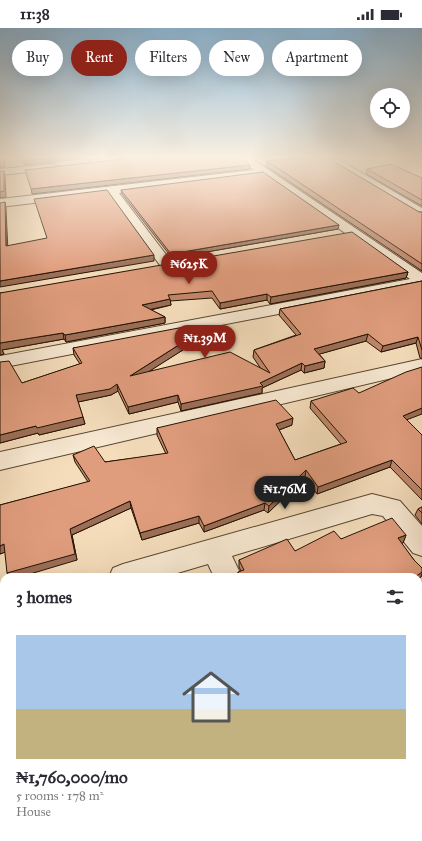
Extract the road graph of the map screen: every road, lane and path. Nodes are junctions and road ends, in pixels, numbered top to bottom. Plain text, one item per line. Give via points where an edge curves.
1 (60, 196) edge
2 (115, 196) edge
3 (305, 196) edge
4 (393, 196) edge
5 (0, 203) edge
6 (422, 213) edge
7 (354, 232) junction
8 (330, 236) edge
9 (183, 262) edge
10 (167, 265) junction
11 (152, 267) edge
12 (422, 280) edge
13 (0, 362) edge
14 (422, 365) edge
15 (0, 461) edge
16 (422, 545) edge
17 (215, 550) junction
18 (137, 573) edge
19 (226, 573) edge

1 - 5 street
2 - 10 street
3 - 7 street
4 - 6 street
7 - 8 street
7 - 12 street
9 - 10 street
10 - 11 street
12 - 13 street
14 - 15 street
16 - 17 street via 391,508 372,504
17 - 18 street
17 - 19 street

